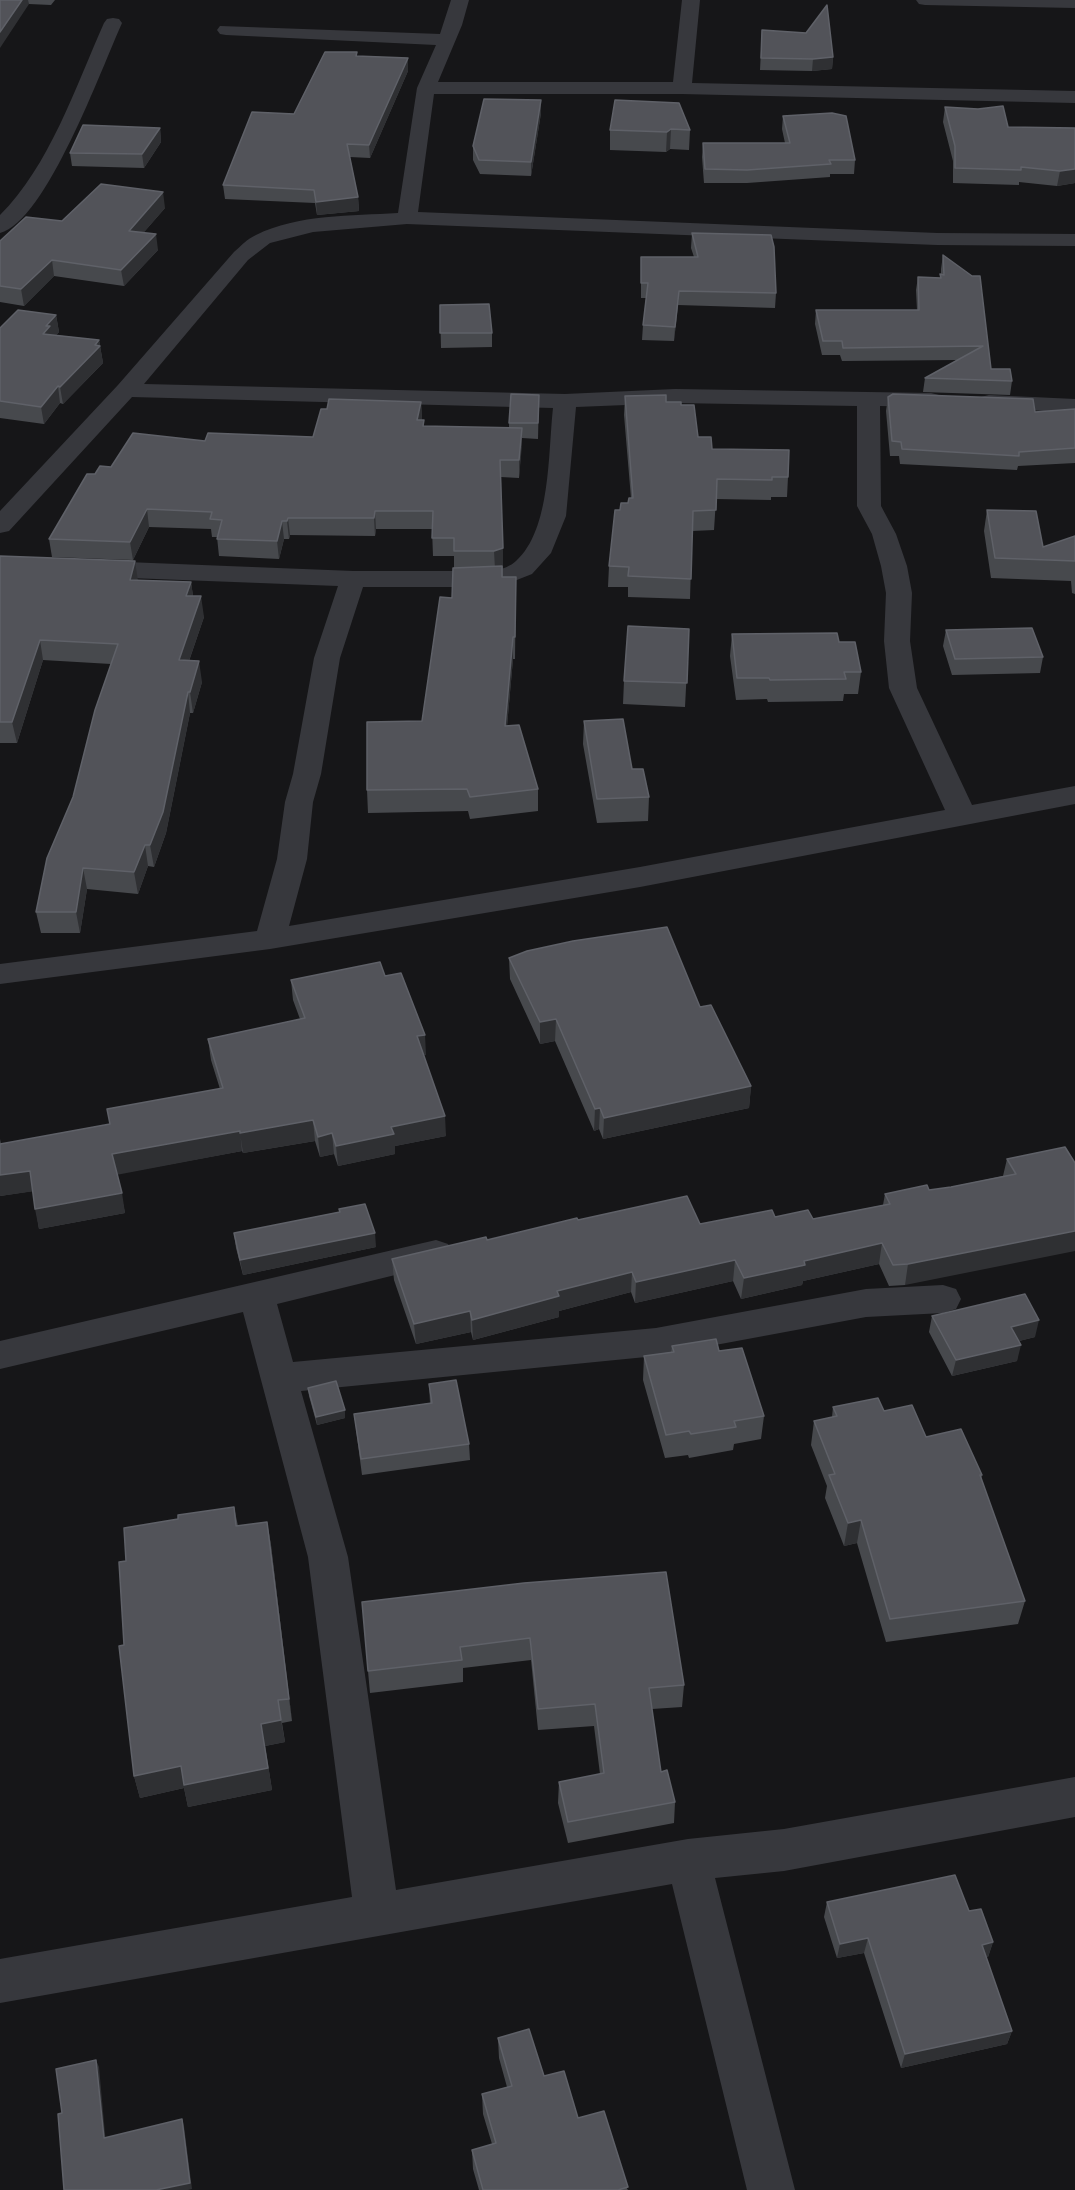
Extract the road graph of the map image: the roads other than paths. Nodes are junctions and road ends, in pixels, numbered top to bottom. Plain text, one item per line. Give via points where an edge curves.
1 (460, 0) edge
2 (691, 0) edge
3 (925, 0) edge
4 (1075, 3) edge
5 (113, 23) dead end
6 (226, 30) dead end
7 (447, 40) junction
8 (426, 88) junction
9 (682, 88) junction
10 (1075, 97) edge
11 (407, 218) junction
12 (0, 227) edge
13 (1075, 240) edge
14 (126, 390) junction
15 (868, 399) junction
16 (565, 401) junction
17 (1075, 406) edge
18 (0, 526) edge
19 (0, 565) edge
20 (353, 579) junction
21 (1075, 795) edge
22 (962, 815) junction
23 (270, 939) junction
24 (0, 974) edge
25 (462, 1247) edge
26 (256, 1294) junction
27 (943, 1299) dead end
28 (0, 1355) edge
29 (279, 1378) junction
30 (1075, 1797) edge
31 (688, 1860) junction
32 (377, 1914) junction
33 (0, 1981) edge
34 (771, 2190) edge

1 - 7 street
2 - 9 street
3 - 4 street
5 - 12 street via 48,168 26,201
6 - 7 street
7 - 8 street
8 - 9 street
8 - 11 street
9 - 10 street
11 - 13 street via 937,239
11 - 14 street via 283,232 262,240 241,256
14 - 16 street
14 - 18 street
15 - 16 street via 675,396
15 - 17 street
15 - 22 street via 869,506 884,534 899,593 897,641 903,688
16 - 20 street via 554,516 538,553 523,569 499,579
19 - 20 street
20 - 23 street via 327,658 307,774 298,802 292,859
21 - 22 street
22 - 23 street via 640,877
23 - 24 street
25 - 26 street
26 - 28 street
26 - 29 street
27 - 29 street via 866,1303 656,1342
29 - 32 street via 328,1557
30 - 31 street via 784,1850
31 - 32 street
31 - 34 street
32 - 33 street

